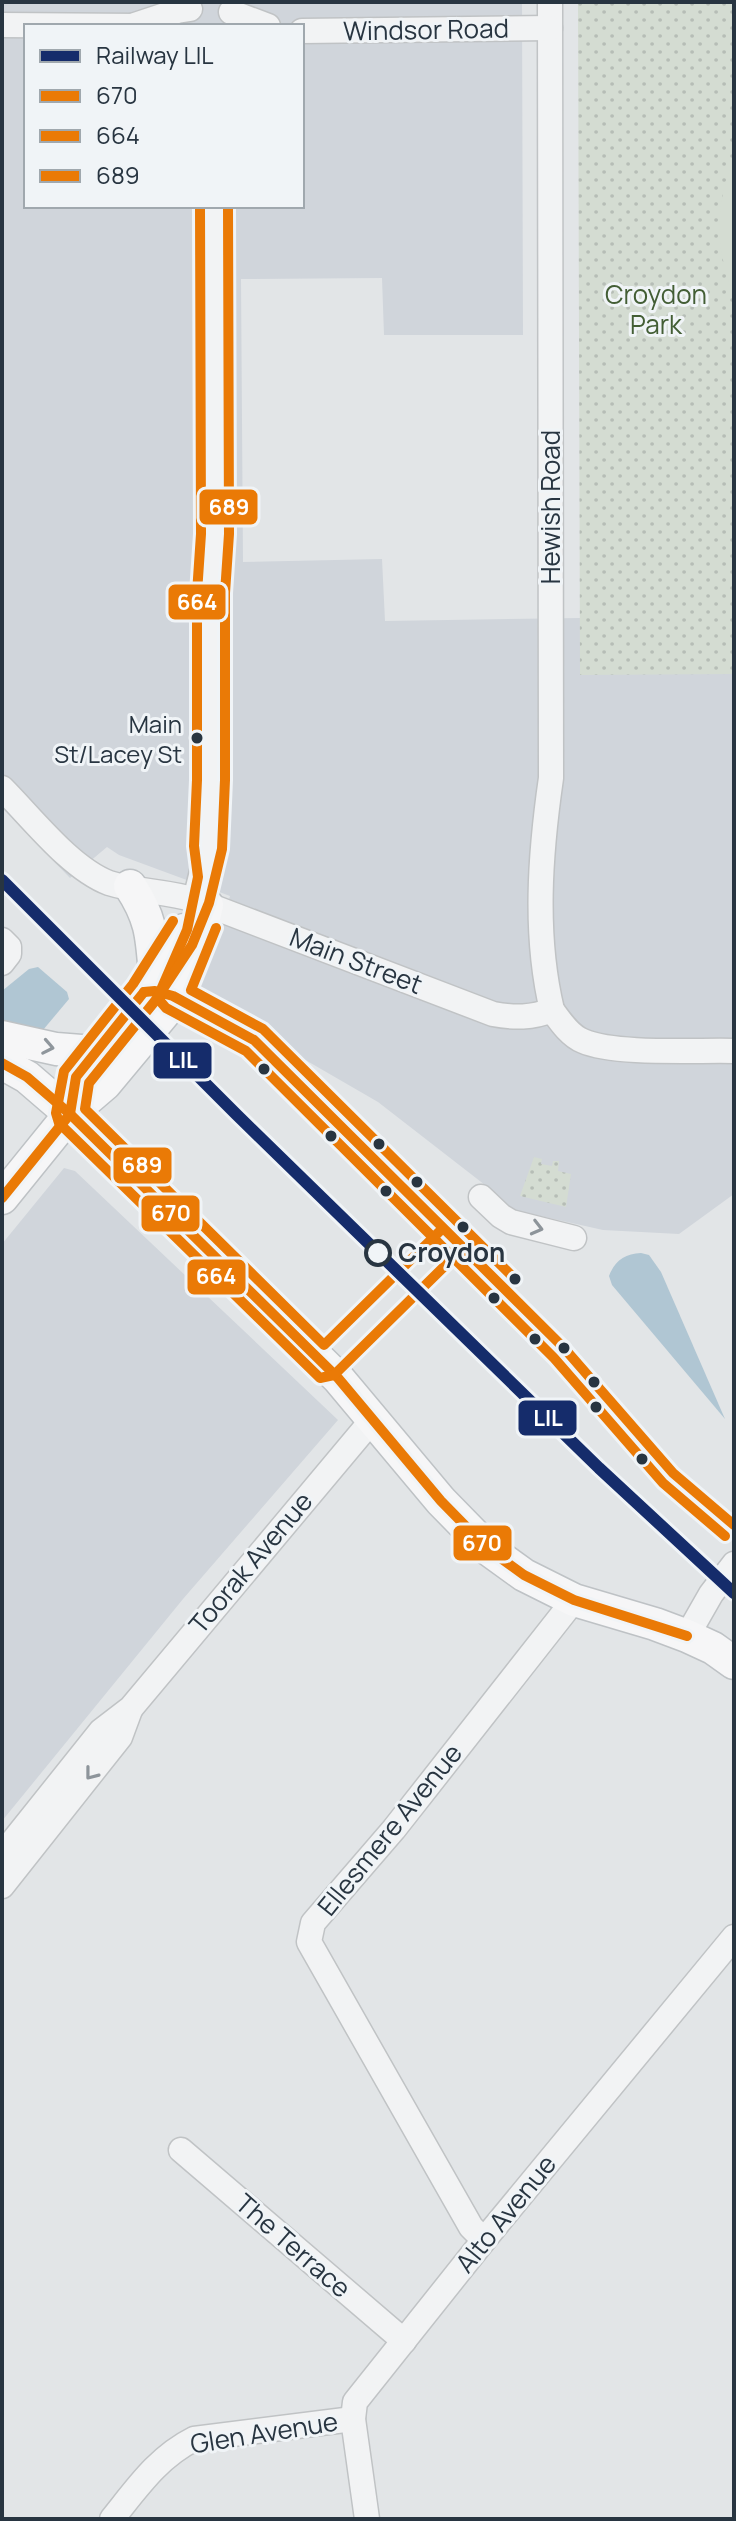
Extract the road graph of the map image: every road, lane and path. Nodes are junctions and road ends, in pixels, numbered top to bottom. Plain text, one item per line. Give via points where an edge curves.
1 (550, 2) edge
2 (210, 9) edge
3 (140, 24) edge
4 (261, 24) edge
5 (2, 25) edge
6 (24, 25) edge
7 (550, 28) junction
8 (304, 31) edge
9 (214, 208) edge
10 (2, 788) edge
11 (130, 886) junction
12 (201, 902) junction
13 (2, 940) edge
14 (2, 963) edge
15 (155, 976) junction
16 (552, 1010) junction
17 (2, 1037) edge
18 (734, 1051) edge
19 (94, 1052) junction
20 (2, 1063) edge
21 (70, 1114) junction
22 (481, 1197) dead end
23 (2, 1198) edge
24 (574, 1238) dead end
25 (373, 1419) junction
26 (734, 1564) edge
27 (574, 1600) junction
28 (687, 1636) junction
29 (734, 1663) edge
30 (131, 1708) junction
31 (2, 1855) edge
32 (2, 1886) edge
33 (734, 1937) edge
34 (181, 2150) dead end
35 (484, 2240) junction
36 (404, 2341) junction
37 (353, 2419) junction
38 (112, 2519) edge
39 (367, 2519) edge

1 - 7 street, Hewish Road
2 - 3 street via 177,11
2 - 4 street
5 - 6 street
7 - 8 street, Windsor Road
7 - 16 street, Hewish Road via 551,763 542,879 544,975
9 - 12 street via 215,534 208,847 212,878
10 - 11 street, Main Street via 75,862 101,879
11 - 12 street, Main Street
11 - 15 main road via 151,930
12 - 15 main road
12 - 16 street, Main Street via 493,1014 513,1018
12 - 21 main road via 200,934 165,1012 105,1084
13 - 14 street via 9,954
15 - 19 main road
16 - 18 street via 576,1037 608,1048
17 -> 19 main road
19 - 21 main road via 76,1077
20 - 21 main road
21 - 23 main road
21 - 25 main road via 338,1378
22 -> 24 street via 511,1222
25 - 27 main road via 488,1549 524,1575
25 - 30 street, Toorak Avenue
26 - 28 street
27 - 28 main road
27 - 35 street, Ellesmere Avenue via 313,1923 309,1942 471,2227
28 - 29 main road
30 - 31 street, Toorak Avenue via 101,1731
30 -> 32 street, Toorak Avenue via 120,1737
33 - 35 street, Alto Avenue
34 - 36 street, The Terrace
35 - 36 street, Alto Avenue
36 - 37 street, Alto Avenue via 355,2402
37 - 38 street, Glen Avenue via 194,2439 155,2465
37 - 39 street

